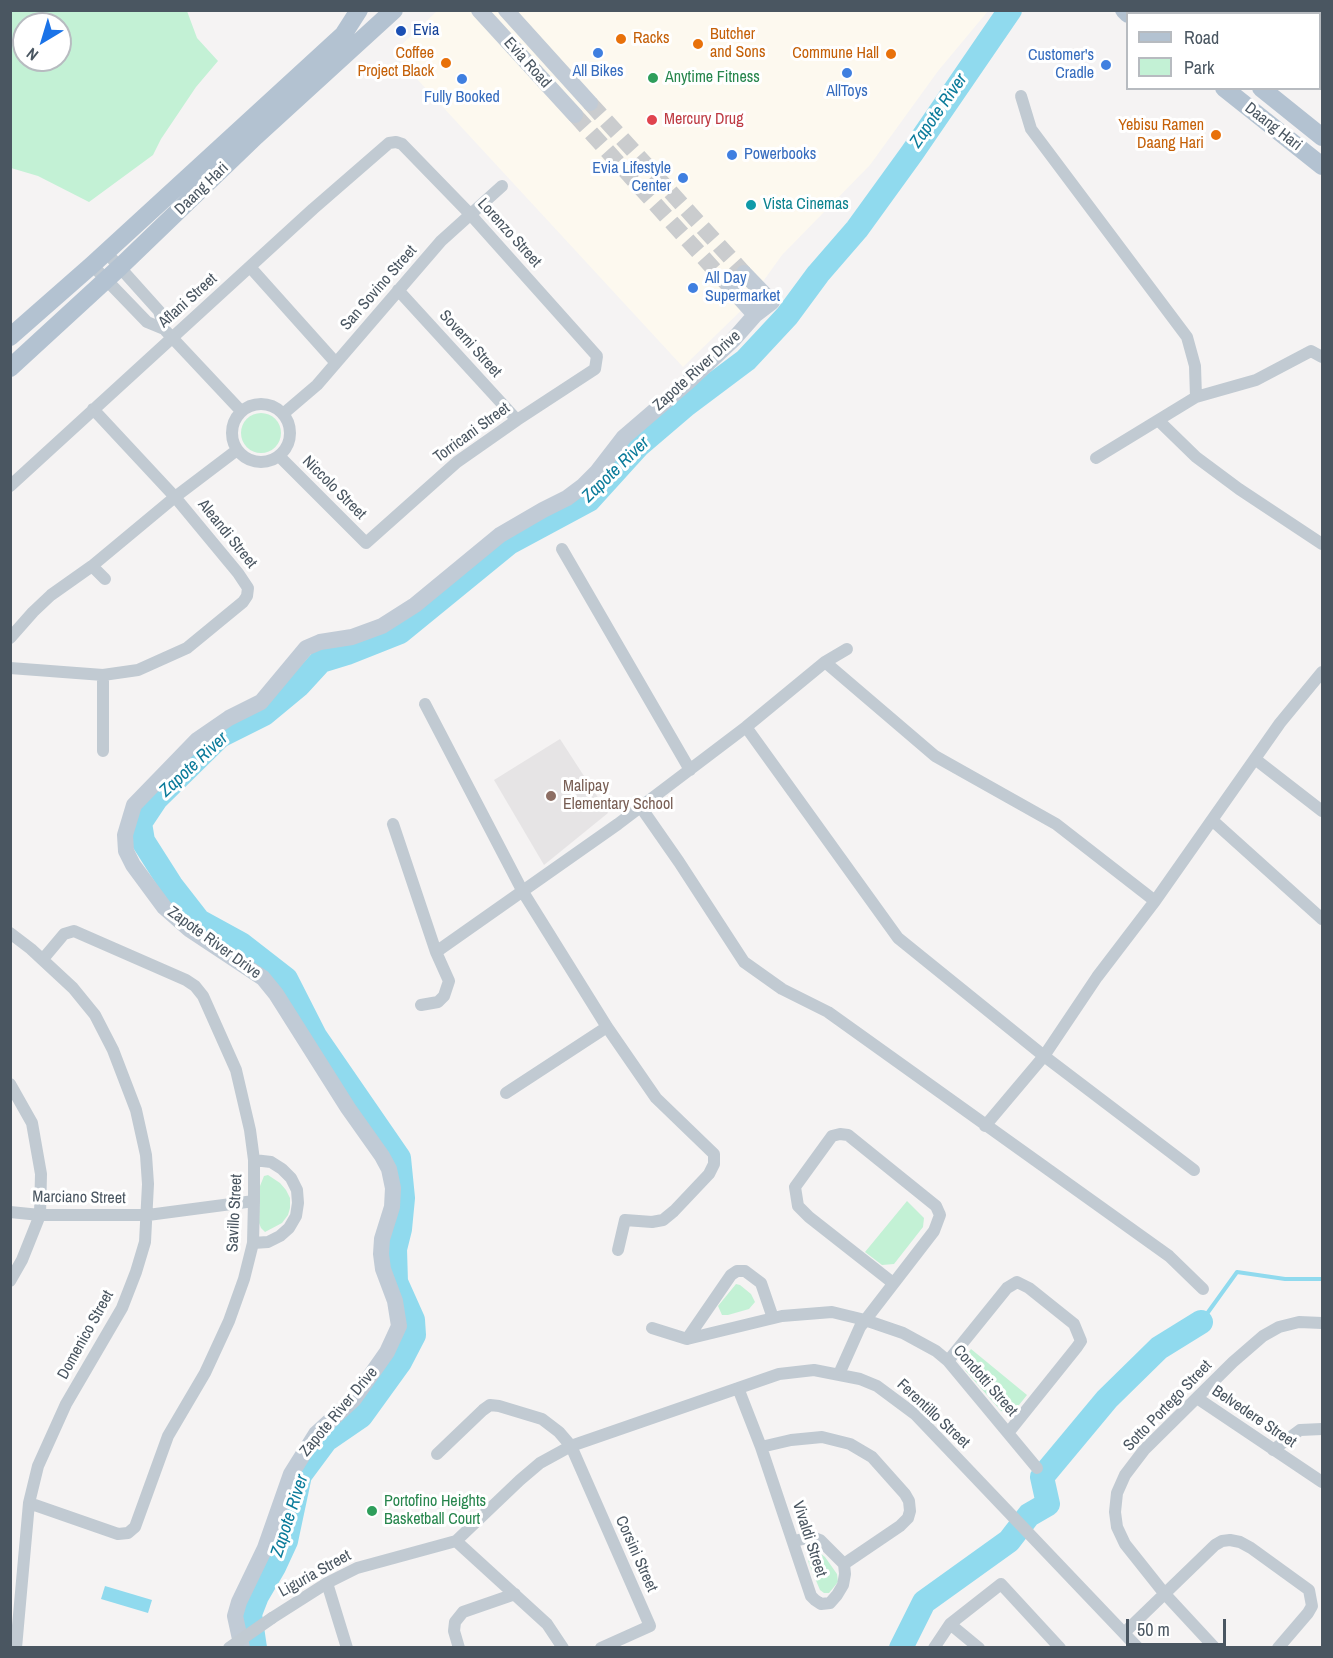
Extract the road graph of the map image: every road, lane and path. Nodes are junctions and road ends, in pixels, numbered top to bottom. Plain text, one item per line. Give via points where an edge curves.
1 (359, 10) edge
2 (370, 10) edge
3 (394, 10) edge
4 (479, 10) edge
5 (506, 10) edge
6 (343, 34) junction
7 (1227, 90) edge
8 (1264, 90) edge
9 (1021, 96) dead end
10 (590, 103) tunnel mouth
11 (575, 115) tunnel mouth
12 (1323, 137) edge
13 (389, 143) joint
14 (1323, 166) edge
15 (502, 186) dead end
16 (470, 214) junction
17 (106, 252) junction
18 (92, 266) junction
19 (120, 267) junction
20 (250, 267) junction
21 (744, 273) tunnel mouth
22 (106, 280) junction
23 (729, 286) tunnel mouth
24 (398, 290) junction
25 (755, 315) junction
26 (168, 334) junction
27 (10, 337) edge
28 (597, 356) joint
29 (1323, 357) edge
30 (336, 363) junction
31 (10, 368) edge
32 (1197, 397) junction
33 (93, 409) junction
34 (241, 411) junction
35 (284, 414) junction
36 (517, 420) junction
37 (1159, 421) junction
38 (237, 450) junction
39 (279, 456) junction
40 (1096, 458) dead end
41 (10, 486) edge
42 (176, 497) junction
43 (366, 543) joint
44 (1323, 544) edge
45 (562, 549) dead end
46 (92, 566) junction
47 (105, 579) dead end
48 (10, 638) edge
49 (846, 649) dead end
50 (825, 662) junction
51 (10, 668) edge
52 (1323, 672) edge
53 (103, 675) junction
54 (425, 704) dead end
55 (746, 727) junction
56 (104, 751) dead end
57 (1255, 759) junction
58 (690, 770) junction
59 (640, 806) junction
60 (1323, 811) edge
61 (1212, 820) junction
62 (393, 824) dead end
63 (523, 892) junction
64 (1155, 901) junction
65 (1323, 918) edge
66 (10, 933) edge
67 (436, 952) junction
68 (43, 959) junction
69 (421, 1005) dead end
70 (607, 1027) junction
71 (1044, 1056) junction
72 (10, 1084) edge
73 (506, 1093) dead end
74 (16, 1102) edge
75 (986, 1126) junction
76 (254, 1160) junction
77 (1194, 1170) dead end
78 (254, 1201) junction
79 (10, 1212) edge
80 (40, 1215) junction
81 (148, 1215) junction
82 (253, 1243) junction
83 (618, 1250) dead end
84 (10, 1281) edge
85 (893, 1283) junction
86 (1203, 1289) dead end
87 (773, 1318) junction
88 (865, 1320) junction
89 (1323, 1323) edge
90 (651, 1328) dead end
91 (687, 1339) junction
92 (948, 1362) junction
93 (839, 1374) junction
94 (738, 1388) junction
95 (1197, 1398) junction
96 (1323, 1429) edge
97 (1008, 1433) junction
98 (571, 1446) junction
99 (761, 1447) junction
100 (1273, 1450) junction
101 (437, 1454) dead end
102 (1036, 1468) dead end
103 (1323, 1482) edge
104 (29, 1503) junction
105 (456, 1541) junction
106 (794, 1541) junction
107 (844, 1564) junction
108 (327, 1583) junction
109 (1164, 1593) junction
110 (515, 1594) junction
111 (950, 1624) junction
112 (1124, 1633) junction
113 (16, 1647) edge
114 (229, 1647) edge
115 (242, 1647) edge
116 (347, 1647) edge
117 (459, 1647) edge
118 (563, 1647) edge
119 (601, 1647) edge
120 (934, 1647) edge
121 (979, 1647) edge
122 (1060, 1647) edge
123 (1138, 1647) edge
124 (1215, 1647) edge
125 (1278, 1647) edge

1 - 6 main road, Daang Hari
2 - 6 main road
3 - 19 main road, Daang Hari
4 - 11 street, Evia Road
5 - 10 street, Evia Road
6 - 17 main road, Daang Hari
7 - 14 main road, Daang Hari
8 - 12 main road, Daang Hari
9 - 32 street via 1031,129 1186,337 1195,366
13 - 16 street, Lorenzo Street via 402,144
13 - 20 street, Aflani Street
15 - 16 street, San Sovino Street
16 - 24 street, San Sovino Street
16 - 28 street, Lorenzo Street
17 - 18 main road, Daang Hari
17 - 19 street
18 - 22 street
18 - 27 main road, Daang Hari
19 - 22 main road, Daang Hari
19 - 26 street via 159,311
20 - 26 street, Aflani Street
20 - 30 street
21 - 25 street, Zapote River Drive via 772,302
22 - 26 street via 147,322
22 - 31 main road, Daang Hari
23 - 25 street
24 - 30 street, San Sovino Street
24 - 36 street, Soverni Street
25 - 115 street, Zapote River Drive via 696,375 624,437 583,486 500,535 382,626 306,648 261,702 197,740 134,805 125,834 126,850 133,865 164,908 263,978 276,994 382,1156 393,1188 381,1254 399,1326 387,1352 354,1399 316,1434 291,1474 266,1548 235,1616
26 - 33 street, Aflani Street
26 - 34 street
28 - 36 street, Torricani Street via 595,369
29 - 32 street via 1311,351 1256,380
30 - 35 street, San Sovino Street
32 - 37 street
33 - 41 street, Aflani Street
33 - 42 street, Aleandi Street
34 - 35 street via 263,404
34 - 38 street via 232,430
35 - 39 street via 290,436
36 - 43 street, Torricani Street via 447,470
37 - 40 street
37 - 44 street via 1196,457
38 - 39 street via 257,462
38 - 42 street
39 - 43 street, Niccolo Street
42 - 46 street
42 - 53 street, Aleandi Street via 244,580 247,596 187,648 138,670
45 - 58 street
46 - 47 street
46 - 48 street via 51,595
49 - 50 street
50 - 55 street
50 - 64 street via 935,756 1056,824
51 - 53 street, Aleandi Street
52 - 57 street
53 - 56 street
54 - 63 street
55 - 58 street
55 - 71 street via 898,938
57 - 60 street
57 - 61 street
58 - 59 street
59 - 63 street
59 - 75 street via 744,962 782,989 828,1012
61 - 64 street
61 - 65 street
62 - 67 street
63 - 67 street
63 - 70 street
64 - 71 street
66 - 68 street, Domenico Street
67 - 69 street via 449,981 447,989 438,1002
68 - 76 street, Savillo Street via 64,934 74,931 195,986 236,1070
68 - 81 street, Domenico Street via 95,1015 127,1082 146,1155
70 - 73 street
70 - 83 street via 656,1098 714,1154 709,1174 663,1220 625,1221
71 - 75 street
71 - 77 street
72 - 74 street
74 - 80 street via 32,1123 37,1145
75 - 86 street via 1169,1256
76 - 78 street, Savillo Street
76 - 82 street via 271,1162 282,1169 297,1190 298,1203 293,1222 280,1236
78 - 81 street, Marciano Street
78 - 82 street, Savillo Street
79 - 80 street, Marciano Street
80 - 81 street, Marciano Street
80 - 84 street
81 - 104 street, Domenico Street via 145,1242 122,1308 50,1436
82 - 104 street, Savillo Street via 219,1346 168,1436 135,1527 128,1533 106,1532
85 - 85 street via 934,1231 940,1215 936,1206 848,1136 832,1136 795,1187 798,1206
85 - 88 street
87 - 88 street, Condotti Street via 832,1312
87 - 91 street, Condotti Street
87 - 91 street via 761,1283 745,1271 737,1271
88 - 92 street, Condotti Street via 919,1340
88 - 93 street
89 - 95 street, Sotto Portego Street via 1299,1322 1263,1336
90 - 91 street
92 - 97 street, Condotti Street
92 - 97 street via 1007,1288 1017,1282 1074,1324 1081,1341
93 - 94 street, Ferentillo Street via 798,1370
93 - 112 street, Ferentillo Street via 877,1386 916,1415
94 - 98 street, Ferentillo Street
94 - 99 street, Vivaldi Street
95 - 100 street, Belvedere Street
95 - 109 street, Sotto Portego Street via 1144,1450 1117,1493 1117,1527 1125,1544
96 - 100 street via 1300,1430
97 - 102 street, Condotti Street
98 - 101 street via 542,1419 490,1406
98 - 105 street, Liguria Street via 540,1463
98 - 119 street, Corsini Street via 650,1626
99 - 106 street, Vivaldi Street
99 - 107 street, Vivaldi Street via 810,1437 843,1441 872,1457 909,1501 908,1518 900,1526
100 - 103 street, Belvedere Street
104 - 113 street, Domenico Street
105 - 108 street, Liguria Street via 357,1568
105 - 110 street
106 - 107 street via 812,1537 820,1540
106 - 107 street, Vivaldi Street via 811,1596 821,1604 830,1603 843,1585
108 - 114 street, Liguria Street, bridge
108 - 116 street
109 - 112 street
109 - 124 street, Sotto Portego Street
109 - 125 street via 1215,1545 1230,1540 1240,1542 1303,1585 1312,1598 1308,1613
110 - 117 street via 463,1612 455,1622
110 - 118 street via 547,1624
111 - 120 street
111 - 121 street
111 - 122 street via 1001,1584
112 - 123 street, Ferentillo Street

